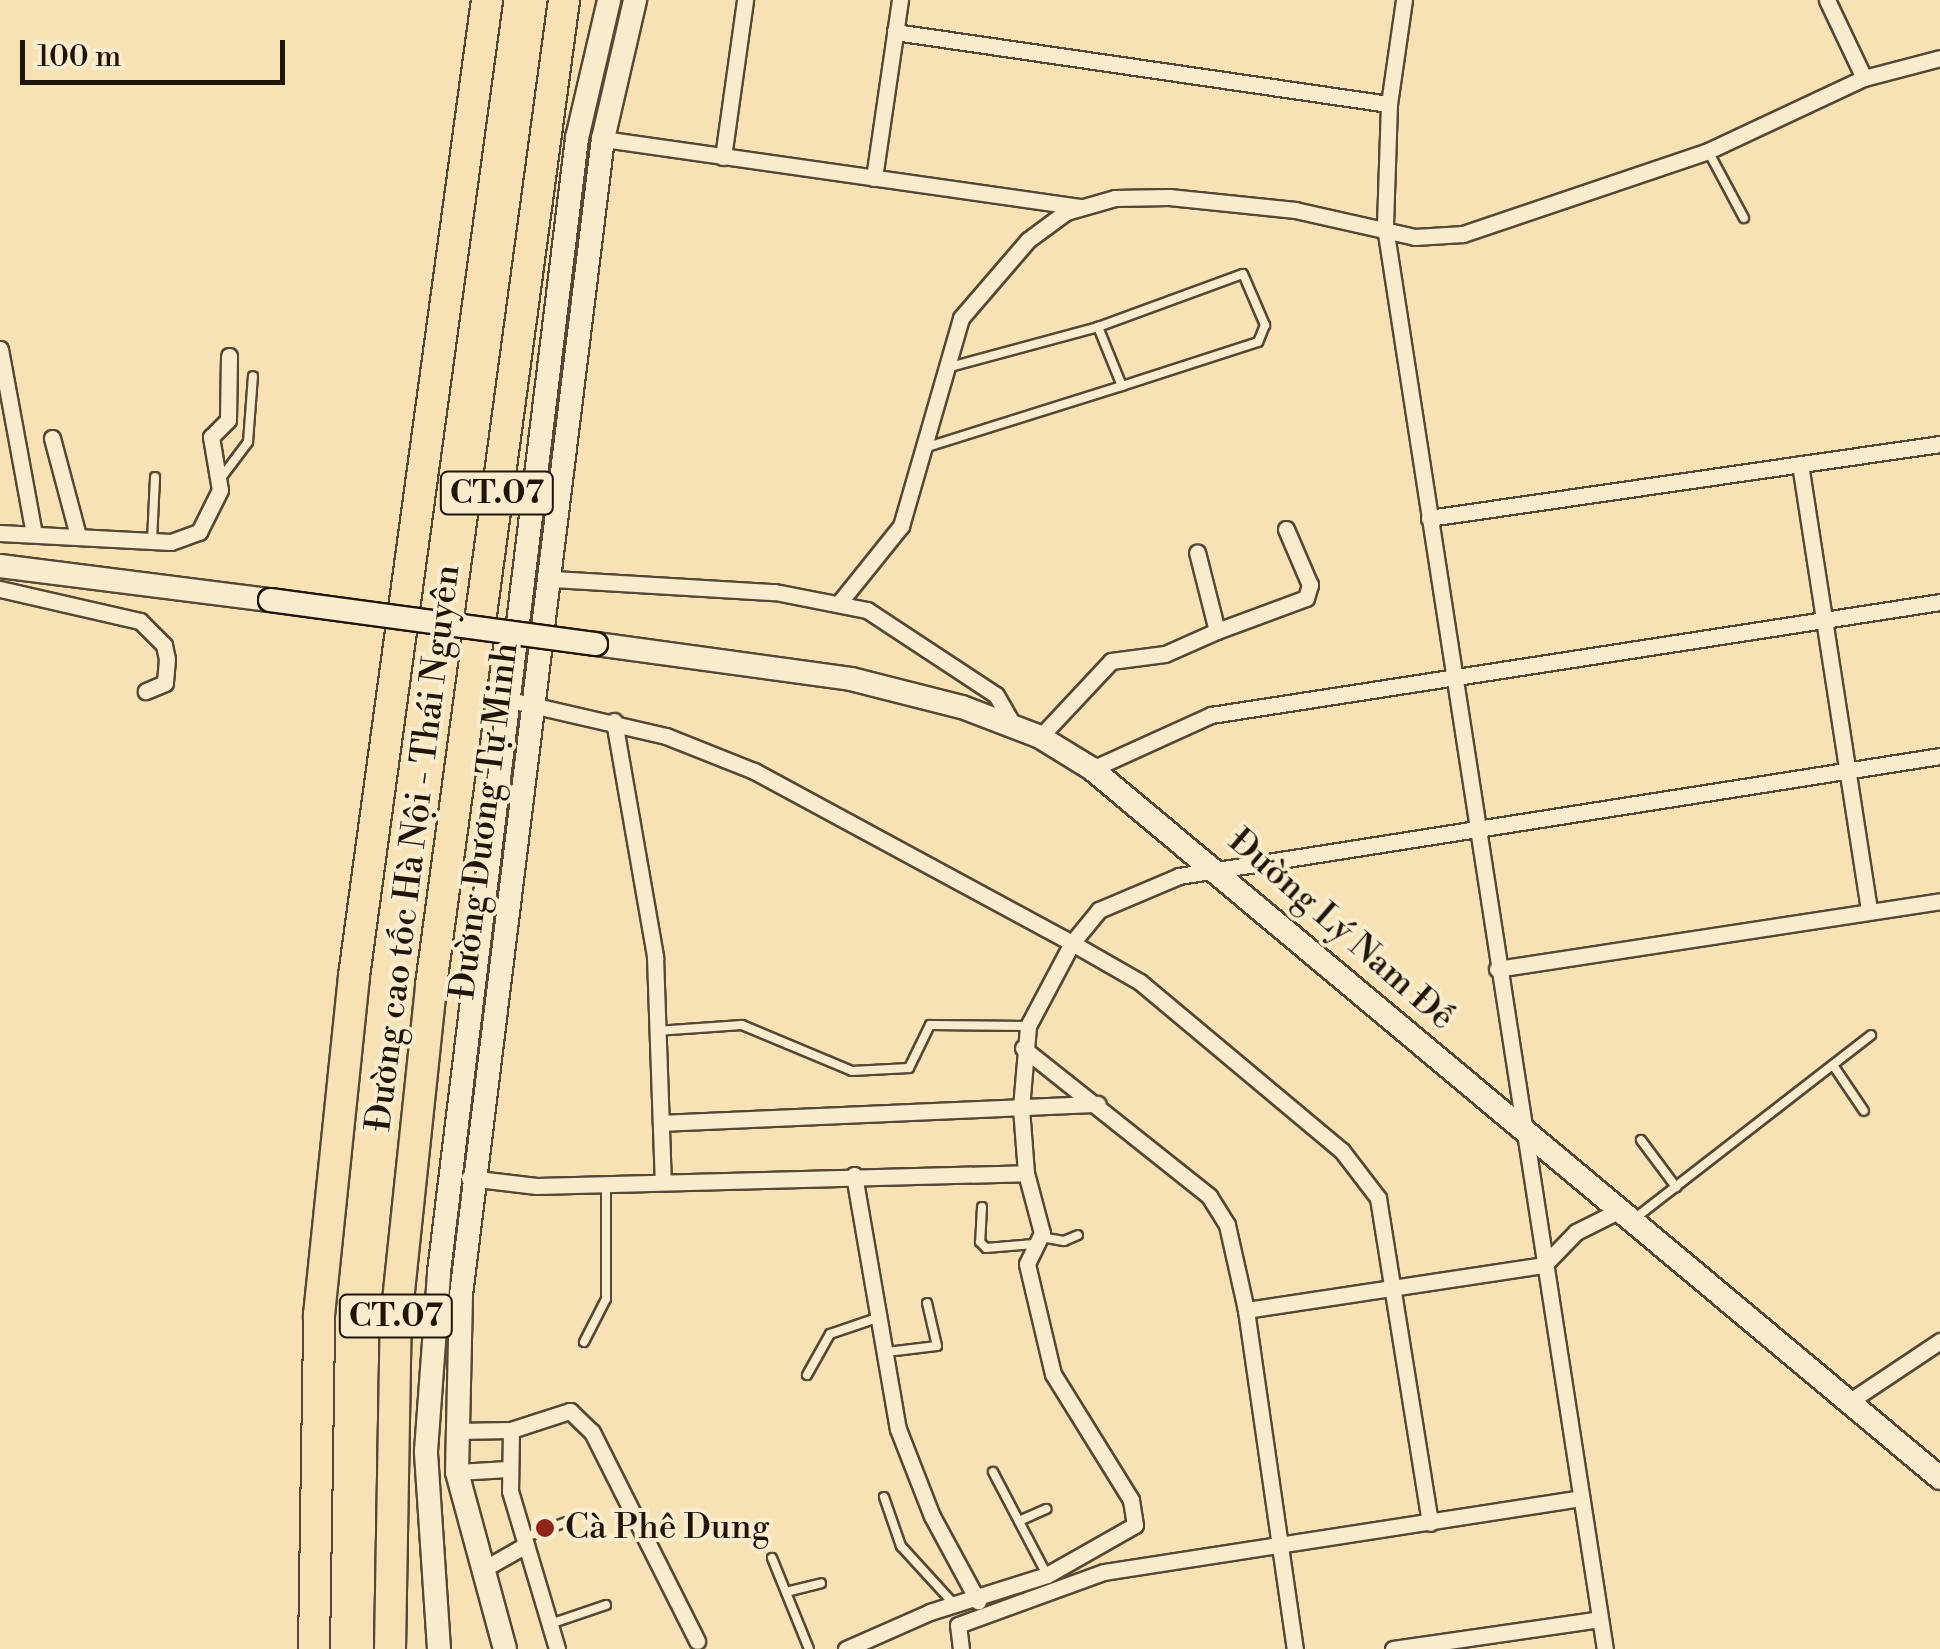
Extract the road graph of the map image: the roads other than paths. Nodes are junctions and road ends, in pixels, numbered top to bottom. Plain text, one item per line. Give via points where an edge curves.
1 (487, 0) edge
2 (564, 0) edge
3 (608, 0) edge
4 (635, 0) edge
5 (745, 0) edge
6 (900, 0) edge
7 (1404, 0) edge
8 (1827, 0) edge
9 (895, 32) junction
10 (1940, 58) edge
11 (1864, 78) junction
12 (1389, 104) junction
13 (603, 138) junction
14 (1708, 151) junction
15 (722, 157) junction
16 (874, 178) junction
17 (1080, 207) junction
18 (1744, 218) dead end
19 (1385, 227) junction
20 (1098, 327) junction
21 (0, 350) edge
22 (228, 356) dead end
23 (946, 368) junction
24 (253, 376) dead end
25 (1122, 386) junction
26 (52, 438) dead end
27 (1940, 444) edge
28 (924, 448) junction
29 (1800, 464) junction
30 (155, 477) dead end
31 (221, 478) junction
32 (1429, 518) junction
33 (1286, 529) dead end
34 (0, 534) edge
35 (34, 534) junction
36 (78, 536) junction
37 (152, 540) junction
38 (1196, 552) dead end
39 (0, 566) edge
40 (553, 579) junction
41 (0, 589) edge
42 (1940, 602) edge
43 (838, 603) junction
44 (1825, 619) junction
45 (1217, 631) junction
46 (1453, 679) junction
47 (146, 692) dead end
48 (522, 702) junction
49 (614, 721) junction
50 (1015, 728) junction
51 (1040, 737) junction
52 (1940, 756) edge
53 (1848, 768) junction
54 (1092, 769) junction
55 (1476, 828) junction
56 (1218, 869) junction
57 (1940, 901) edge
58 (1869, 909) junction
59 (1072, 942) junction
60 (1497, 970) junction
61 (1028, 1026) junction
62 (656, 1031) junction
63 (1871, 1036) dead end
64 (1023, 1048) junction
65 (1833, 1065) junction
66 (1098, 1104) junction
67 (1021, 1108) junction
68 (1864, 1111) dead end
69 (660, 1123) junction
70 (1520, 1129) junction
71 (1641, 1140) dead end
72 (1026, 1173) junction
73 (854, 1176) junction
74 (465, 1178) junction
75 (663, 1182) junction
76 (606, 1183) junction
77 (1676, 1187) junction
78 (982, 1207) dead end
79 (1624, 1216) junction
80 (1078, 1235) dead end
81 (1040, 1240) junction
82 (1544, 1266) junction
83 (1391, 1286) junction
84 (927, 1303) dead end
85 (1246, 1310) junction
86 (877, 1318) junction
87 (584, 1342) dead end
88 (1940, 1342) edge
89 (887, 1352) junction
90 (807, 1375) dead end
91 (1847, 1403) junction
92 (511, 1430) junction
93 (456, 1431) junction
94 (508, 1469) junction
95 (457, 1472) junction
96 (993, 1472) dead end
97 (1940, 1478) edge
98 (884, 1497) dead end
99 (1581, 1498) junction
100 (1046, 1508) dead end
101 (1019, 1521) junction
102 (566, 1522) dead end
103 (1430, 1523) junction
104 (524, 1542) junction
105 (1278, 1547) junction
106 (772, 1558) dead end
107 (480, 1571) junction
108 (1047, 1575) junction
109 (822, 1583) dead end
110 (786, 1592) junction
111 (978, 1601) junction
112 (606, 1605) dead end
113 (955, 1607) junction
114 (1600, 1618) junction
115 (553, 1623) junction
116 (958, 1625) junction
117 (697, 1641) dead end
118 (312, 1642) edge
119 (390, 1649) edge
120 (439, 1649) edge
121 (505, 1649) edge
122 (557, 1649) edge
123 (809, 1649) edge
124 (846, 1649) edge
125 (961, 1649) edge
126 (1295, 1649) edge
127 (1393, 1649) edge
128 (1605, 1649) edge

1 - 118 highway, Đường cao tốc Hà Nội - Thái Nguyên / CT.07 via 354,976 319,1316
2 - 119 highway, Đường cao tốc Hà Nội - Thái Nguyên / CT.07 via 430,985 396,1320
3 - 48 street, Đường Dương Tự Minh via 578,138
4 - 13 street, Đường Dương Tự Minh
5 - 15 street
6 - 9 street
7 - 12 street
8 - 11 street
9 - 12 street
9 - 16 street
10 - 11 street
11 - 14 street
12 - 19 street
13 - 15 street
13 - 40 street, Đường Dương Tự Minh
14 - 18 lane
14 - 19 street via 1463,234 1415,237
15 - 16 street
16 - 17 street
17 - 19 street via 1169,196
17 - 23 street via 1028,240 966,311
19 - 32 street
20 - 23 lane
20 - 25 lane
20 - 25 lane via 1244,274 1265,326 1253,344
21 - 35 street
22 - 31 street via 228,420 211,437
23 - 28 street
24 - 31 lane via 248,442
25 - 28 lane
26 - 36 street
27 - 29 street
28 - 43 street via 901,526
29 - 32 street
29 - 44 street
30 - 37 lane
31 - 37 street via 199,532
32 - 46 street
33 - 45 street via 1310,592
34 - 35 street
35 - 36 street
36 - 37 street
38 - 45 street
39 - 50 street, Đường Lý Nam Đế, bridge via 851,679
40 - 43 street via 775,592
40 - 48 street, Đường Dương Tự Minh
41 - 47 street via 140,621 164,645 167,659 164,683
42 - 44 street
43 - 50 street via 882,616 982,684
44 - 46 street
44 - 53 street
45 - 51 street via 1165,654 1111,660
46 - 54 street via 1212,715
46 - 55 street
48 - 49 street
48 - 74 street, Đường Dương Tự Minh
49 - 59 street via 754,771
49 - 62 street via 655,957
50 - 51 street, Đường Lý Nam Đế
51 - 54 street, Đường Lý Nam Đế
52 - 53 street
53 - 55 street
53 - 58 street
54 - 56 street, Đường Lý Nam Đế
55 - 56 street
55 - 60 street
56 - 59 street via 1179,876 1099,910
56 - 70 street, Đường Lý Nam Đế
57 - 58 street
58 - 60 street
59 - 61 street
59 - 83 street via 1140,982 1362,1170 1378,1198
60 - 70 street
61 - 62 lane via 930,1025 909,1068 852,1070 742,1025
61 - 64 street
62 - 69 street
63 - 65 lane
64 - 66 street
64 - 67 street
65 - 68 lane
65 - 77 lane
66 - 67 street
66 - 85 street via 1209,1196 1227,1225
67 - 69 street
67 - 72 street
69 - 75 street
70 - 79 street, Đường Lý Nam Đế
70 - 82 street
71 - 77 lane
72 - 73 street
72 - 81 street
73 - 75 street
73 - 86 street
74 - 76 street
74 - 93 street, Đường Dương Tự Minh
74 - 120 street, Đường Dương Tự Minh via 426,1451
75 - 76 street
76 - 87 lane via 606,1299
77 - 79 lane
78 - 81 lane via 980,1242 986,1248
79 - 82 street via 1576,1232
79 - 91 street, Đường Lý Nam Đế
80 - 81 lane
81 - 108 street via 1027,1264 1053,1374 1137,1514 1124,1536
82 - 83 street
82 - 99 street
83 - 85 street
83 - 103 street
84 - 89 lane via 936,1346
85 - 105 street
86 - 89 street
86 - 90 lane via 830,1334
88 - 91 street
89 - 111 street via 912,1470
91 - 97 street, Đường Lý Nam Đế
92 - 93 street
92 - 94 street
92 - 117 street via 570,1411 592,1432
93 - 95 street, Đường Dương Tự Minh
94 - 95 street
94 - 104 street
95 - 107 street, Đường Dương Tự Minh
96 - 101 lane
98 - 113 lane via 906,1552
99 - 103 street
99 - 114 street
100 - 101 lane
101 - 108 lane
102 - 104 lane
103 - 105 street
104 - 107 street
104 - 115 street
105 - 116 street via 1104,1572
105 - 126 street
106 - 110 lane
107 - 121 street, Đường Dương Tự Minh
108 - 111 street
109 - 110 lane
110 - 123 lane
111 - 113 street
112 - 115 lane
113 - 116 street
113 - 124 street
114 - 127 street
114 - 128 street
115 - 122 street
116 - 125 street

